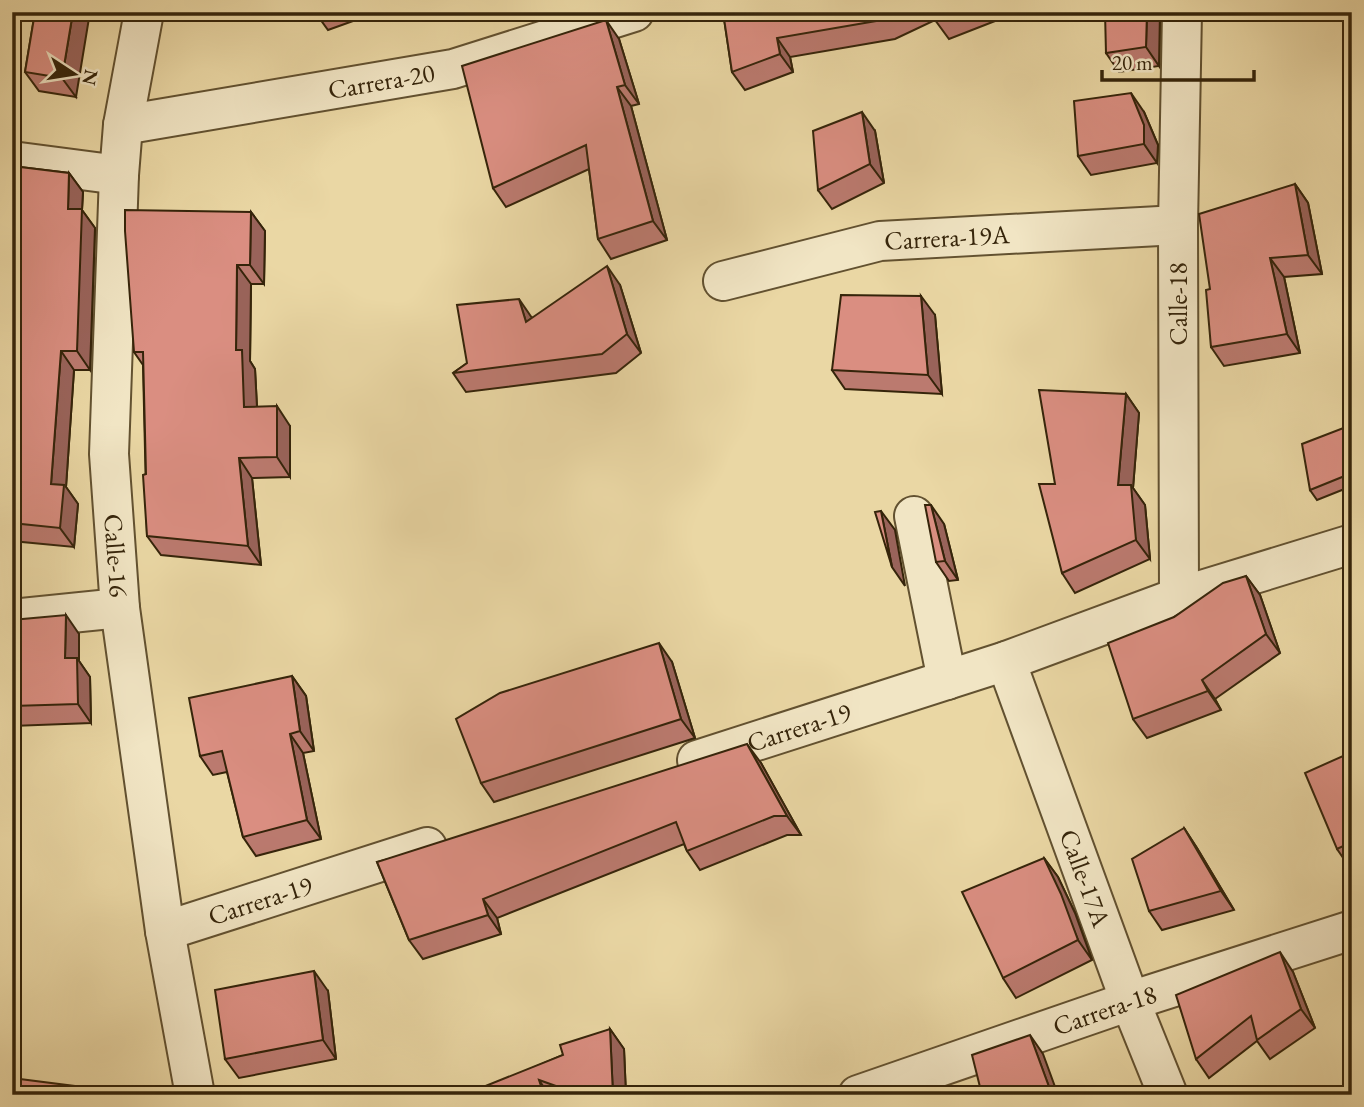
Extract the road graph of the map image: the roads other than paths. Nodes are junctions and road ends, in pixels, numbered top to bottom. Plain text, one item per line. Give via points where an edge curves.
1 (144, 12) edge
2 (634, 12) edge
3 (1182, 12) edge
4 (123, 125) junction
5 (12, 161) edge
6 (119, 175) junction
7 (1178, 225) junction
8 (723, 281) dead end
9 (914, 516) dead end
10 (1352, 544) edge
11 (1179, 597) junction
12 (120, 608) junction
13 (12, 619) edge
14 (1006, 661) junction
15 (947, 680) junction
16 (669, 769) edge
17 (457, 838) edge
18 (1352, 930) edge
19 (165, 932) junction
20 (1130, 1002) junction
21 (195, 1095) edge
22 (858, 1095) edge
23 (1168, 1095) edge

1 - 4 street, Calle-16
2 - 4 street, Carrera-20 via 453,69
3 - 7 street, Calle-18
4 - 6 street, Calle-16
5 - 6 street
6 - 12 street, Calle-16 via 109,454
7 - 8 street, Carrera-19A via 880,241
7 - 11 street, Calle-18
9 - 15 street
10 - 11 street, Carrera-19
11 - 14 street, Carrera-19
12 - 13 street
12 - 19 street, Calle-16
14 - 15 street, Carrera-19
14 - 20 street, Calle-17A
15 - 16 street, Carrera-19
17 - 19 street, Carrera-19
18 - 20 street, Carrera-18
19 - 21 street, Calle-16
20 - 22 street, Carrera-18
20 - 23 street, Calle-17A

